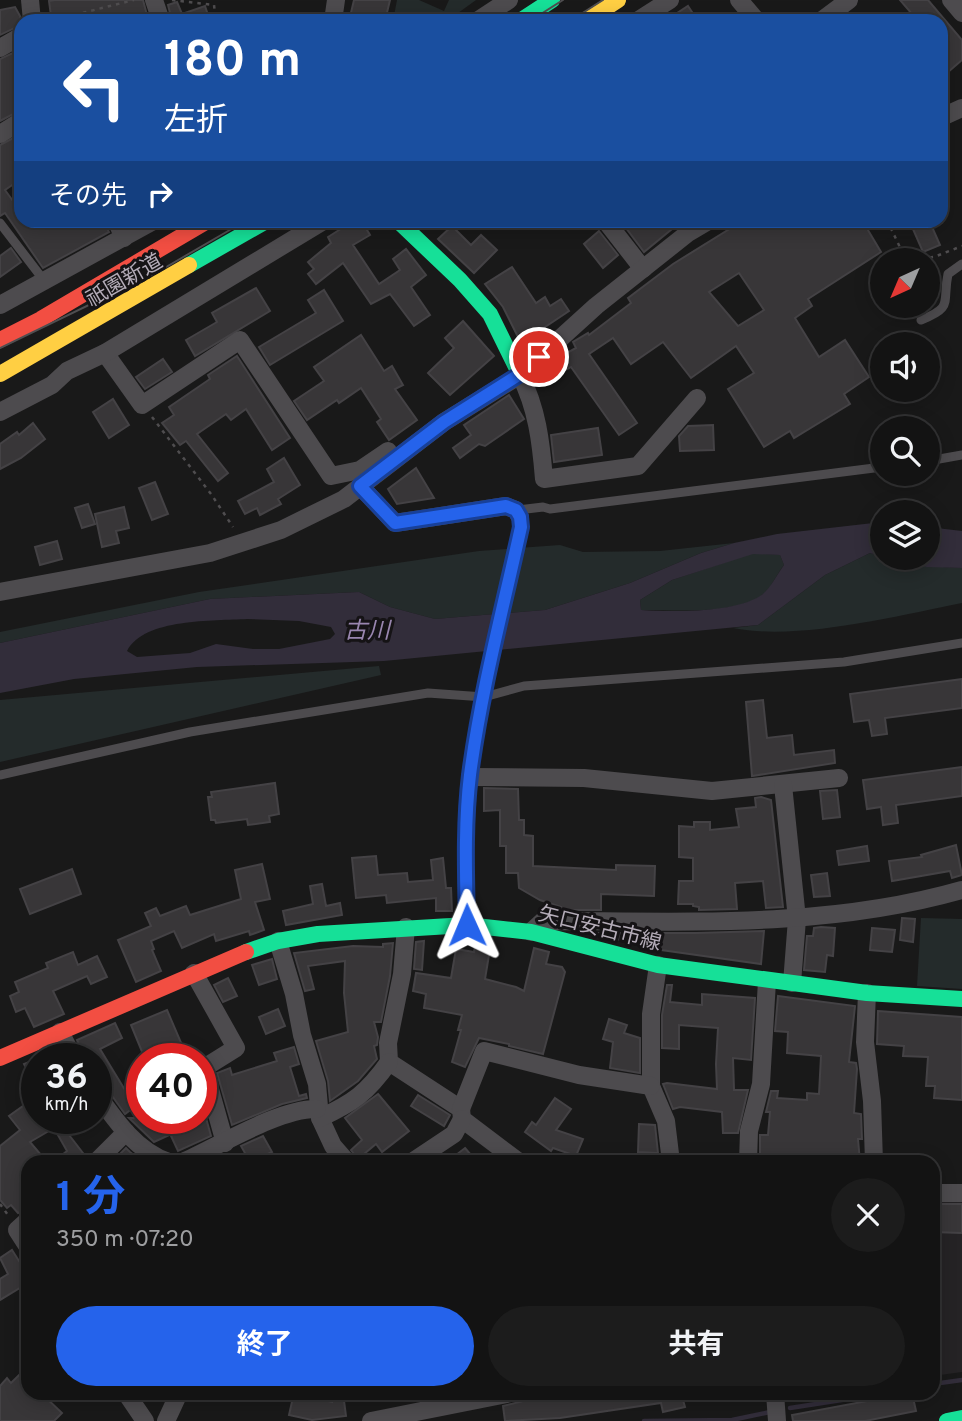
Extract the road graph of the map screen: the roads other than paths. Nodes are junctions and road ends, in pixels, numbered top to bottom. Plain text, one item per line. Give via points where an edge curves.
1 (509, 0) edge
2 (552, 0) edge
3 (618, 0) edge
4 (670, 0) edge
5 (739, 0) edge
6 (849, 0) edge
7 (951, 0) edge
8 (962, 13) edge
9 (490, 14) edge
10 (531, 14) edge
11 (597, 14) edge
12 (648, 14) edge
13 (751, 14) edge
14 (830, 14) edge
15 (0, 223) edge
16 (120, 228) edge
17 (141, 228) edge
18 (195, 228) edge
19 (254, 228) edge
20 (312, 228) edge
21 (405, 228) edge
22 (610, 228) edge
23 (696, 228) edge
24 (124, 238) junction
25 (228, 243) junction
26 (962, 264) edge
27 (643, 268) junction
28 (47, 276) junction
29 (216, 286) junction
30 (0, 305) edge
31 (41, 319) junction
32 (921, 320) dead end
33 (0, 340) edge
34 (105, 353) junction
35 (35, 356) junction
36 (67, 371) junction
37 (0, 374) edge
38 (520, 374) junction
39 (697, 398) dead end
40 (0, 412) edge
41 (415, 444) junction
42 (962, 455) edge
43 (940, 459) edge
44 (870, 469) edge
45 (360, 486) junction
46 (519, 518) junction
47 (0, 592) edge
48 (962, 643) edge
49 (485, 692) junction
50 (0, 775) edge
51 (470, 777) junction
52 (839, 778) dead end
53 (783, 785) junction
54 (962, 890) edge
55 (797, 919) junction
56 (467, 925) junction
57 (406, 927) junction
58 (531, 932) junction
59 (278, 941) junction
60 (658, 965) junction
61 (194, 973) junction
62 (767, 981) junction
63 (792, 983) junction
64 (867, 993) junction
65 (962, 999) edge
66 (60, 1032) junction
67 (66, 1043) edge
68 (0, 1058) edge
69 (389, 1062) junction
70 (651, 1086) junction
71 (112, 1114) edge
72 (318, 1114) junction
73 (462, 1114) junction
74 (126, 1132) joint
75 (128, 1134) edge
76 (225, 1143) junction
77 (103, 1155) edge
78 (152, 1155) edge
79 (198, 1155) edge
80 (340, 1155) edge
81 (422, 1155) edge
82 (511, 1155) edge
83 (670, 1155) edge
84 (748, 1155) edge
85 (874, 1155) edge
86 (940, 1193) edge
87 (962, 1193) edge
88 (131, 1400) edge
89 (176, 1400) edge
90 (471, 1400) edge
91 (776, 1400) edge
92 (962, 1418) edge
93 (145, 1421) edge
94 (166, 1421) edge
95 (371, 1421) edge
96 (777, 1421) edge
97 (947, 1421) edge

1 - 9 street
2 - 10 main road
3 - 11 main road
4 - 12 street
5 - 13 street
6 - 14 street
7 - 8 street
15 - 28 lane
16 - 24 street
17 - 24 street
18 - 31 main road, 祇園新道
19 - 25 main road, 祇園新道
20 - 29 street
21 - 38 main road via 490,314
22 - 27 street
23 - 27 street
24 - 28 street
25 - 29 street
25 - 35 main road, 祇園新道
26 - 32 lane via 948,274 946,302 940,312
27 - 38 street
28 - 30 street
28 - 31 street
29 - 34 street
31 - 33 main road, 祇園新道
34 - 36 street
34 - 41 street via 142,405 240,340 331,476 360,470 396,446
35 - 36 street
35 - 37 main road, 祇園新道
36 - 40 street via 52,385
38 - 39 street via 540,430 544,479 638,466
38 - 41 street
41 - 45 street
42 - 43 lane
44 - 46 lane via 543,507
45 - 46 street via 395,523 506,506
45 - 47 street via 344,499 281,530 209,553
46 - 49 main road
48 - 49 lane via 844,662
49 - 50 lane via 428,692 190,733
49 - 51 main road
51 - 53 street via 584,778 712,790
51 - 56 main road
52 - 53 street
53 - 55 street
54 - 55 street via 875,910
55 - 58 street via 543,921
55 - 63 street
56 - 57 main road, 矢口安古市線
56 - 58 main road, 矢口安古市線
57 - 59 main road, 矢口安古市線
57 - 69 street
58 - 60 main road, 矢口安古市線
59 - 61 main road, 矢口安古市線
59 - 72 street via 317,1084
60 - 62 main road, 矢口安古市線
60 - 70 street via 651,1014
61 - 66 main road, 矢口安古市線
61 - 76 street via 236,1048 204,1068
62 - 63 main road, 矢口安古市線
62 - 84 street via 761,1084 749,1130
63 - 64 main road, 矢口安古市線
64 - 65 main road, 矢口安古市線
64 - 85 street via 865,1042
66 - 67 street
66 - 68 main road, 矢口安古市線
69 - 72 street via 350,1105
69 - 73 street
70 - 73 street via 579,1075 484,1051
70 - 83 street via 666,1121
71 - 74 street
72 - 76 street via 304,1108
72 - 80 street
73 - 81 street via 454,1134
73 - 82 street
74 - 77 street
75 - 78 street
76 - 79 street
86 - 87 street
88 - 93 street
89 - 94 street
90 - 95 street
91 - 96 street
92 - 97 main road

